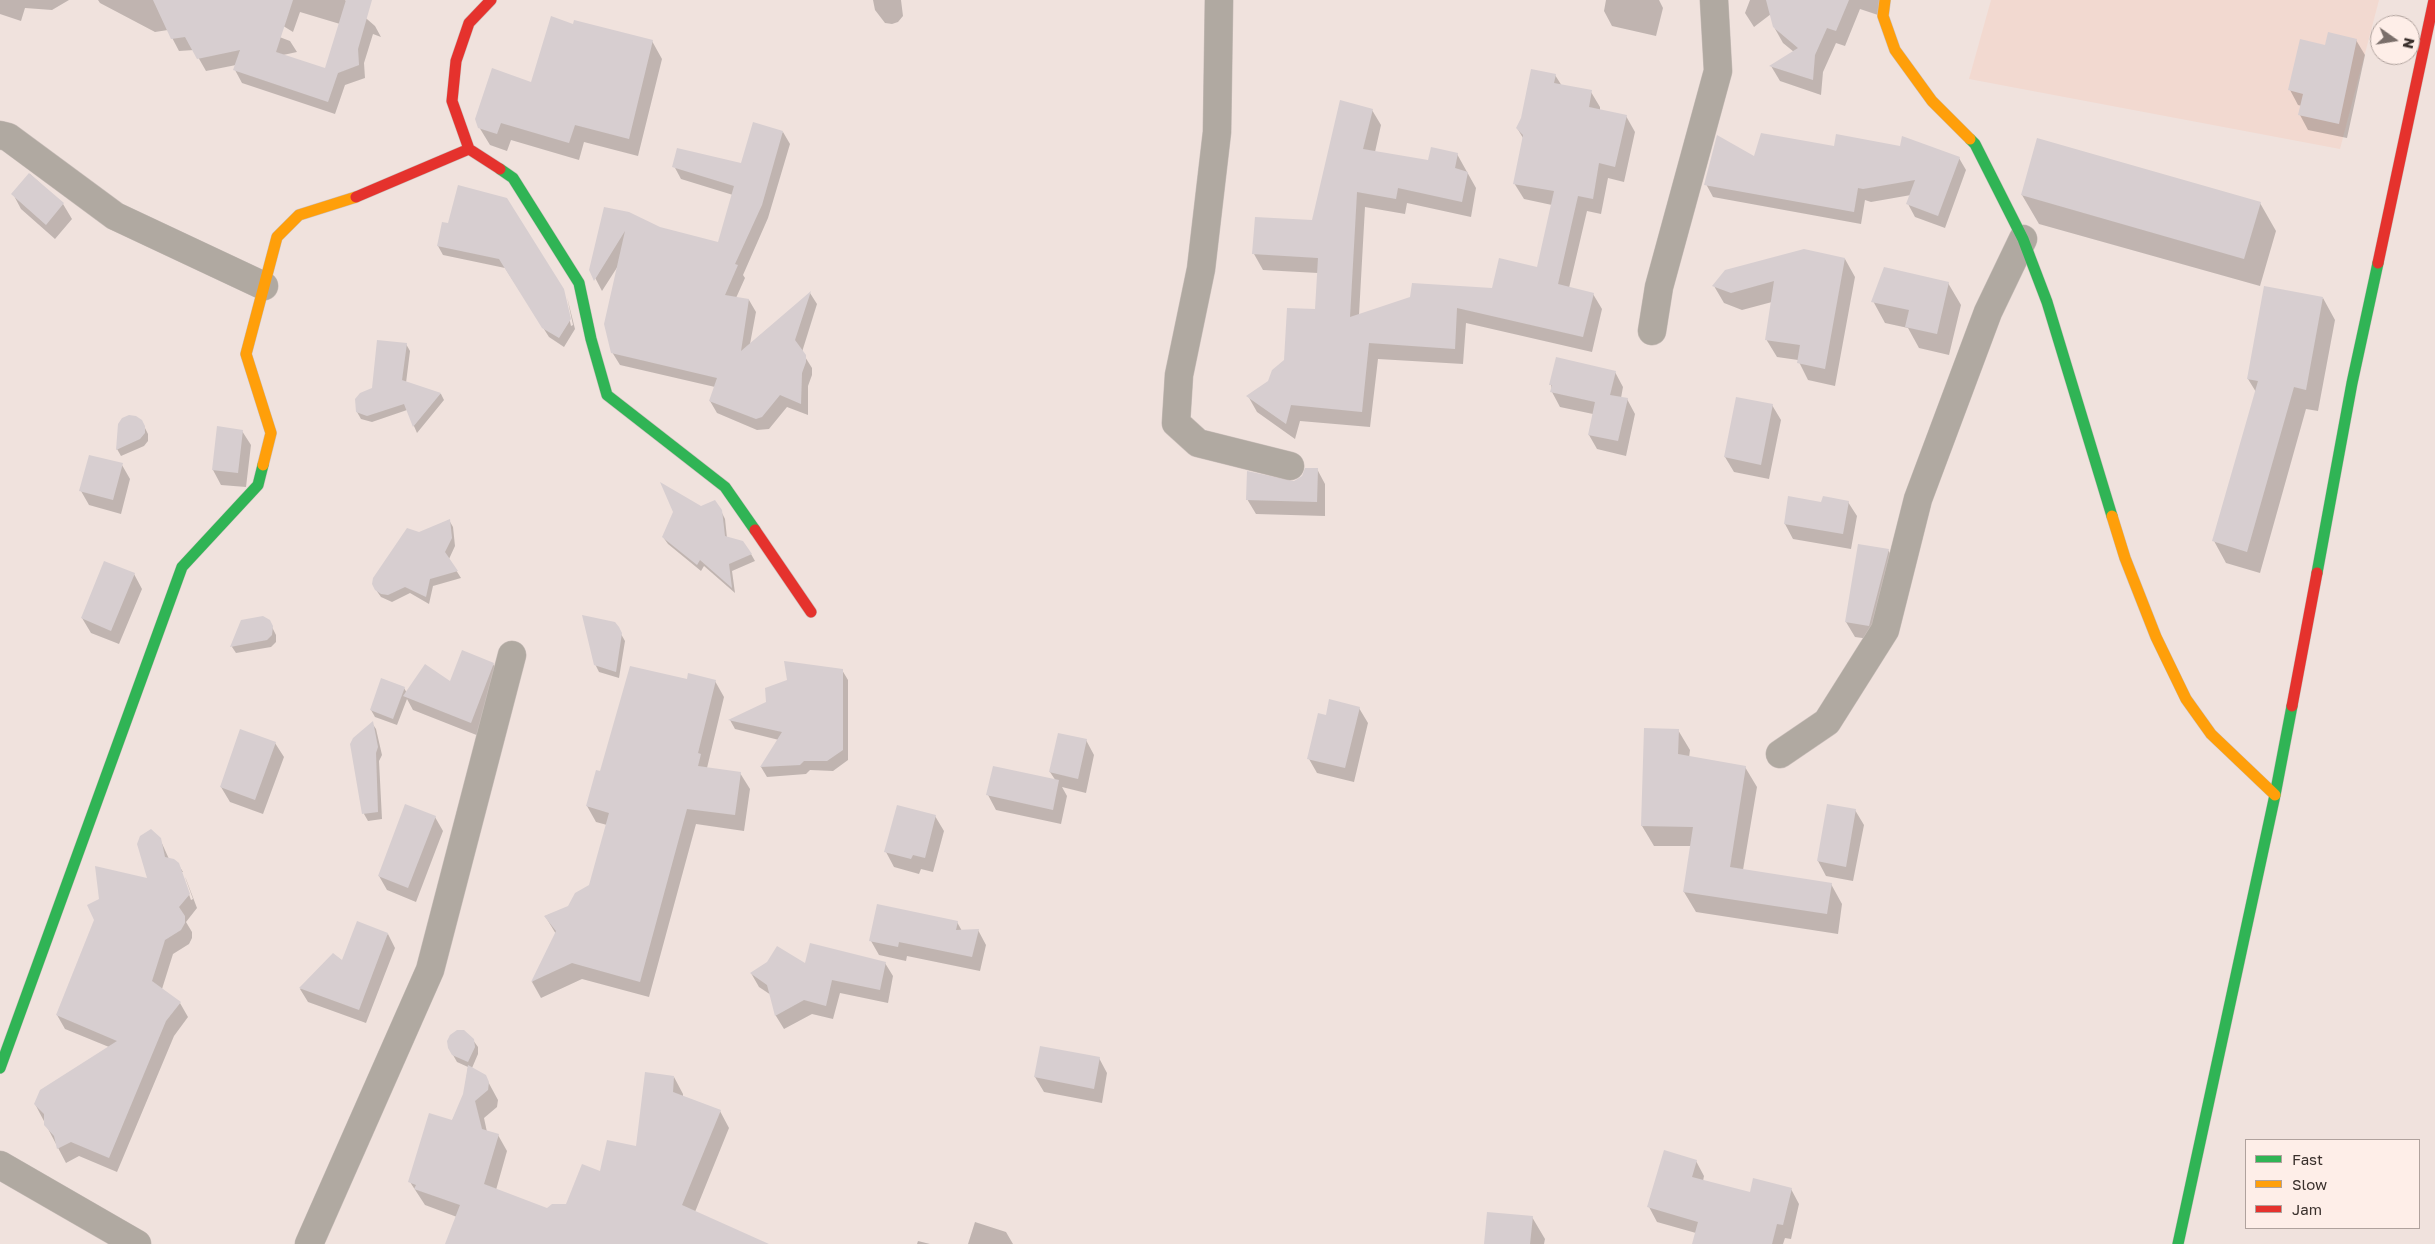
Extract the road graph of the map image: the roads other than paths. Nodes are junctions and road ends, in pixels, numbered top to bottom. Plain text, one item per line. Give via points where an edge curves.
1 (491, 0) edge
2 (1219, 0) edge
3 (1714, 0) edge
4 (1885, 0) edge
5 (2434, 0) edge
6 (0, 135) edge
7 (469, 149) junction
8 (2023, 239) junction
9 (264, 286) junction
10 (1652, 331) dead end
11 (1290, 466) dead end
12 (812, 612) dead end
13 (512, 655) dead end
14 (1780, 754) dead end
15 (2275, 795) junction
16 (0, 1068) edge
17 (0, 1165) edge
18 (137, 1244) edge
19 (310, 1244) edge
20 (2178, 1244) edge

1 - 7 street via 469,23 456,61 452,102
2 - 11 street via 1217,132 1201,268 1180,375 1176,423 1198,443
3 - 10 street via 1718,71 1659,287
4 - 8 street via 1883,16 1895,50 1932,101 1975,144
5 - 15 street via 2352,383
6 - 9 street via 8,137 115,216
7 - 9 street via 339,204 299,215 277,237
7 - 12 street via 514,178 579,283 591,340 608,396 725,487
8 - 14 street via 1988,312 1918,499 1885,630 1827,722
8 - 15 street via 2047,302 2125,558 2156,637 2186,699 2211,734
9 - 16 street via 246,354 271,433 258,484 182,567
13 - 19 street via 430,970
15 - 20 street
17 - 18 street

